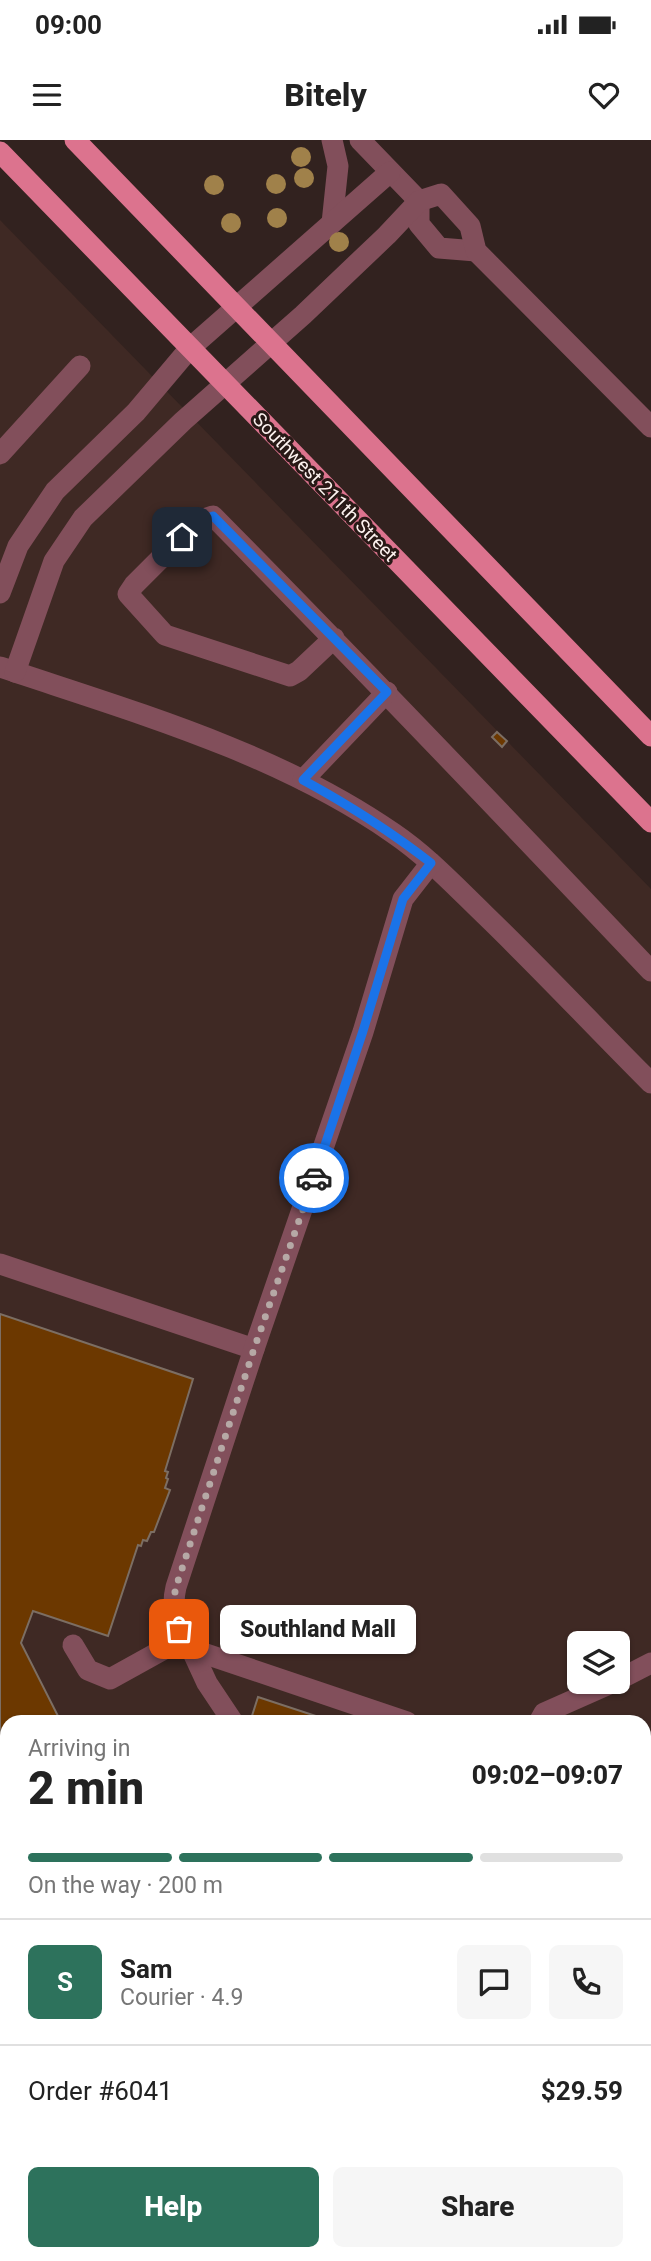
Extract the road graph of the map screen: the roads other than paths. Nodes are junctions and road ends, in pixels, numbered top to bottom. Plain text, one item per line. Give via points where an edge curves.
1 (75, 140) edge
2 (332, 140) edge
3 (360, 140) edge
4 (0, 152) edge
5 (390, 172) junction
6 (419, 201) junction
7 (332, 223) junction
8 (476, 251) junction
9 (236, 308) junction
10 (271, 344) junction
11 (190, 348) junction
12 (80, 366) dead end
13 (225, 384) junction
14 (651, 427) edge
15 (0, 454) edge
16 (0, 593) edge
17 (334, 638) junction
18 (7, 670) edge
19 (387, 692) junction
20 (651, 736) edge
21 (303, 780) junction
22 (651, 822) edge
23 (431, 863) junction
24 (651, 971) edge
25 (651, 1083) edge
26 (0, 1264) edge
27 (254, 1349) junction
28 (187, 1641) junction
29 (73, 1645) dead end
30 (651, 1663) edge
31 (630, 1674) edge
32 (587, 1694) edge
33 (228, 1715) edge
34 (386, 1715) edge
35 (543, 1715) edge

1 - 9 main road
2 - 7 lane via 338,166
3 - 5 lane
4 - 11 main road, Southwest 211th Street
5 - 6 lane
5 - 7 lane
6 - 8 lane via 419,224 439,248
6 - 8 lane via 441,194 471,226
6 - 10 lane
7 - 9 lane
8 - 14 lane
9 - 10 main road
9 - 11 lane
10 - 13 lane
10 - 20 main road
11 - 13 main road, Southwest 211th Street
11 - 16 lane via 136,412 55,491 18,547
12 - 15 lane
13 - 18 lane via 83,518 54,561
13 - 22 main road, Southwest 211th Street
17 - 17 lane via 213,516 198,521 128,594 165,635 289,676
17 - 19 lane
18 - 21 lane via 200,737
19 - 21 lane
19 - 24 lane
21 - 23 lane via 355,808
23 - 25 lane
23 - 27 lane via 403,899 363,1031
26 - 27 lane
27 - 28 lane via 174,1595 174,1611
28 - 29 lane via 110,1679 89,1670
28 - 33 lane
28 - 34 lane via 197,1651
30 - 31 lane
32 - 35 lane

